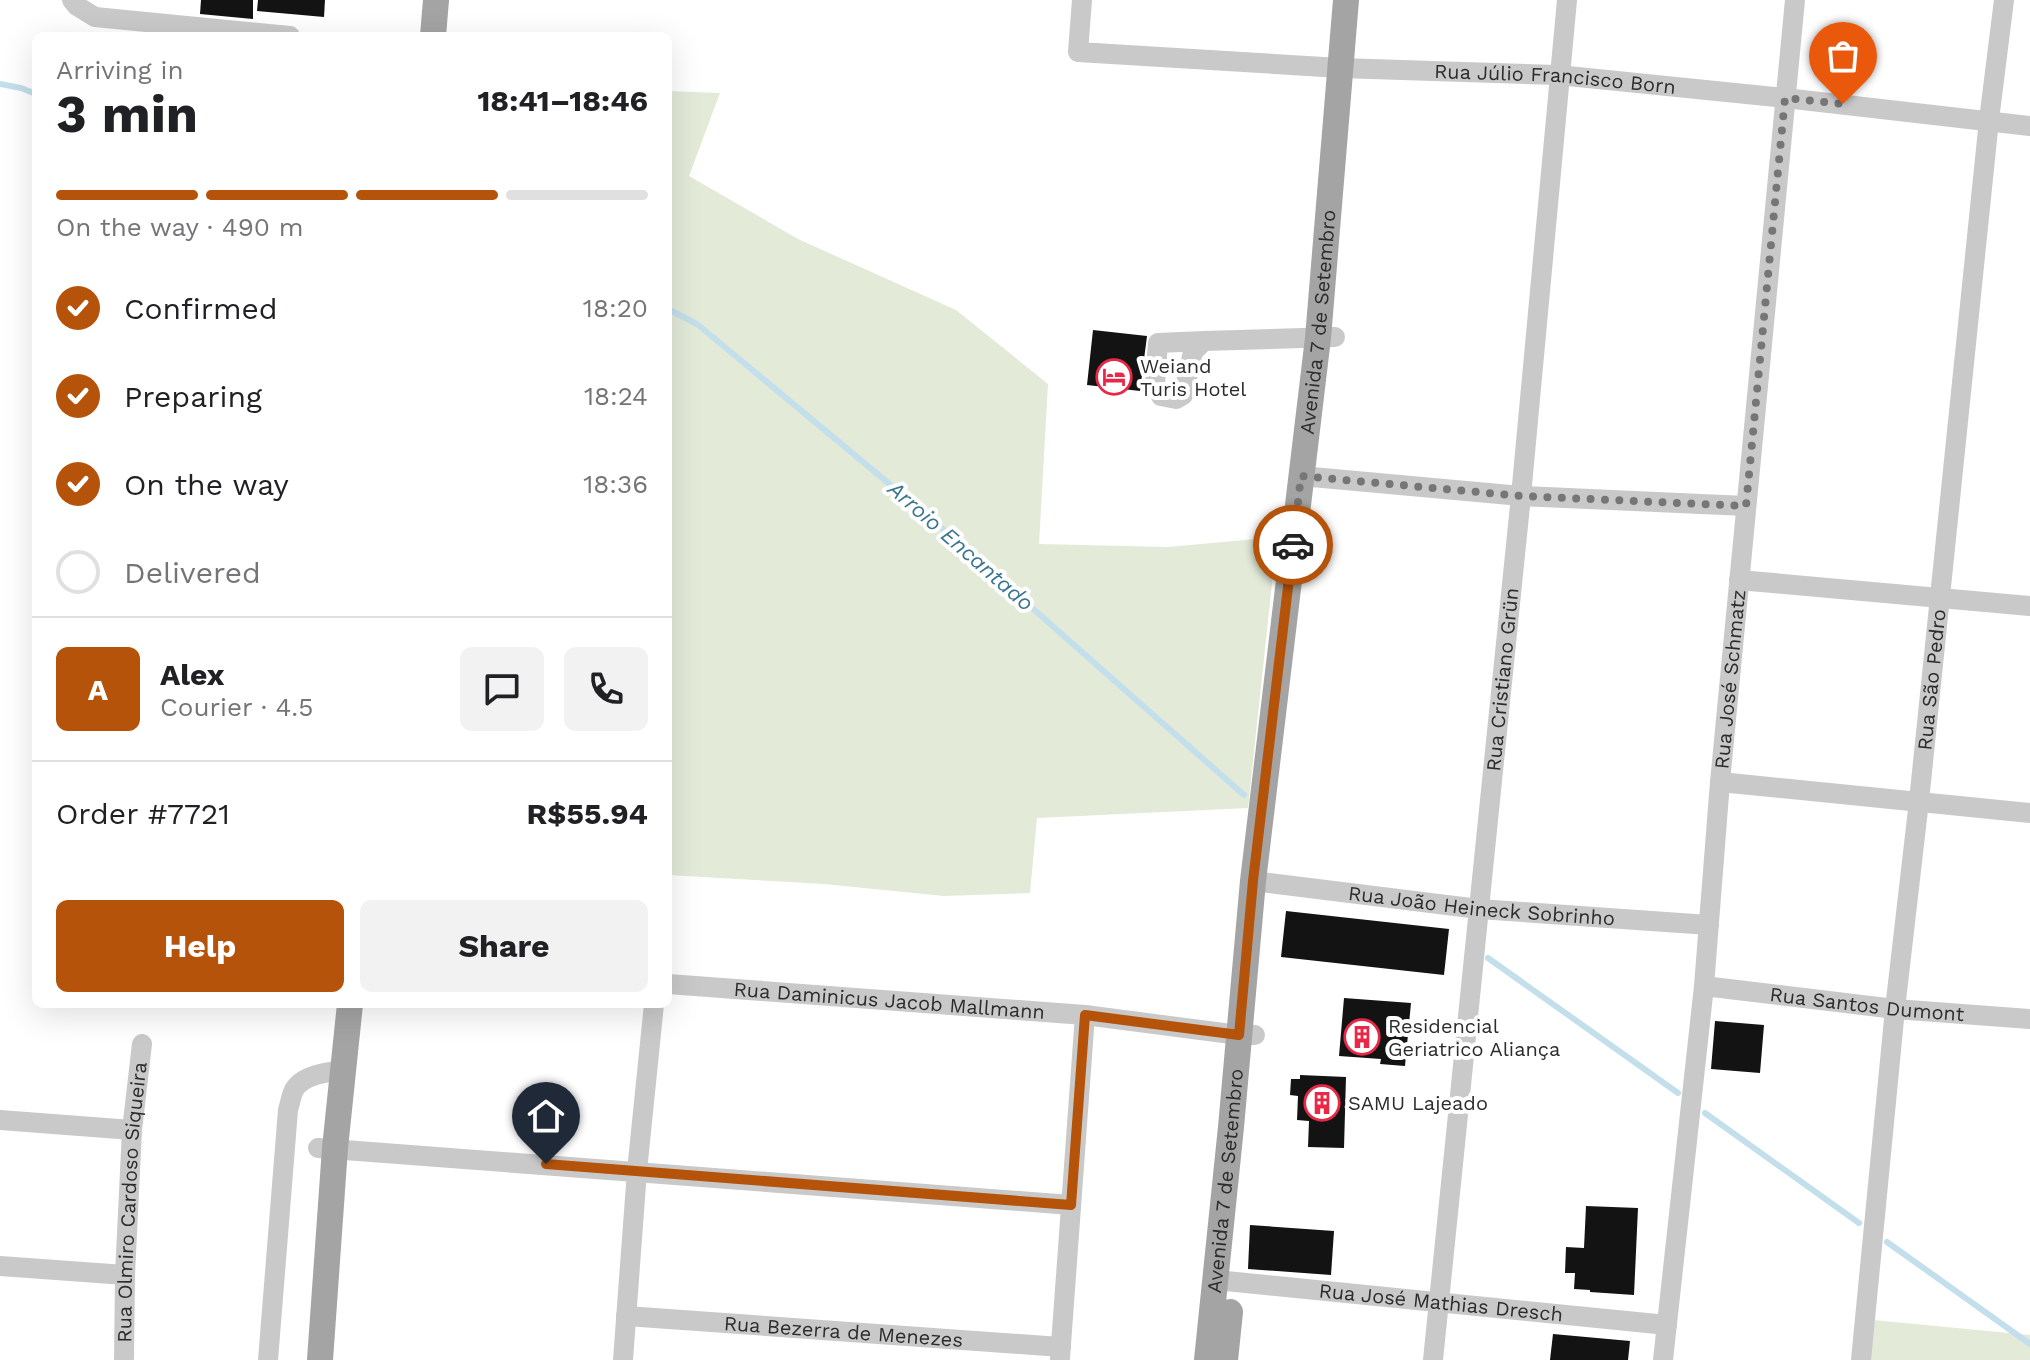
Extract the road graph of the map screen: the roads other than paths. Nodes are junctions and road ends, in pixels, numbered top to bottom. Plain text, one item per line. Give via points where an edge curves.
1 (72, 0) edge
2 (436, 0) edge
3 (453, 0) edge
4 (1082, 0) edge
5 (1346, 0) edge
6 (1363, 0) edge
7 (1567, 0) edge
8 (1795, 0) edge
9 (2004, 0) edge
10 (249, 32) edge
11 (433, 32) edge
12 (450, 32) edge
13 (1349, 68) junction
14 (1558, 75) junction
15 (1785, 98) junction
16 (1989, 120) junction
17 (2030, 126) edge
18 (1326, 337) junction
19 (1204, 341) dead end
20 (1310, 477) junction
21 (1521, 496) junction
22 (1746, 506) junction
23 (1739, 580) junction
24 (1940, 597) junction
25 (2030, 606) edge
26 (1720, 782) junction
27 (1919, 801) junction
28 (2030, 813) edge
29 (1262, 882) junction
30 (1479, 909) junction
31 (1709, 925) junction
32 (672, 984) edge
33 (1704, 986) junction
34 (332, 1008) edge
35 (349, 1008) edge
36 (654, 1008) edge
37 (1895, 1009) junction
38 (1085, 1015) junction
39 (2030, 1019) edge
40 (1247, 1035) junction
41 (142, 1044) dead end
42 (335, 1071) junction
43 (0, 1120) edge
44 (132, 1130) junction
45 (327, 1148) junction
46 (637, 1171) junction
47 (1071, 1205) junction
48 (0, 1266) edge
49 (125, 1275) junction
50 (1224, 1281) junction
51 (1438, 1304) junction
52 (626, 1316) junction
53 (1667, 1325) junction
54 (1060, 1354) edge
55 (124, 1360) edge
56 (268, 1360) edge
57 (304, 1360) edge
58 (320, 1360) edge
59 (623, 1360) edge
60 (1207, 1360) edge
61 (1225, 1360) edge
62 (1433, 1360) edge
63 (1663, 1360) edge
64 (1861, 1360) edge

1 - 10 street via 95,17
2 - 11 main road
3 - 12 main road
4 - 13 street, Rua Júlio Francisco Born via 1078,52
5 - 13 main road, Avenida 7 de Setembro
6 - 13 main road, Avenida 7 de Setembro
7 - 14 street, Rua Cristiano Grün
8 - 15 street, Rua José Schmatz
9 - 16 street, Rua São Pedro
13 - 14 street, Rua Júlio Francisco Born
13 - 18 main road, Avenida 7 de Setembro
14 - 15 street, Rua Júlio Francisco Born
14 - 21 street, Rua Cristiano Grün
15 - 16 street, Rua Júlio Francisco Born
15 - 22 street, Rua José Schmatz
16 - 17 street, Rua Júlio Francisco Born
16 - 24 street, Rua São Pedro
18 - 19 street
18 - 20 main road, Avenida 7 de Setembro
20 - 21 street
20 - 29 main road, Avenida 7 de Setembro
21 - 22 street
21 - 30 street, Rua Cristiano Grün
22 - 23 street, Rua José Schmatz
23 - 24 street
23 - 26 street, Rua José Schmatz
24 - 25 street
24 - 27 street, Rua São Pedro
26 - 27 street
26 - 31 street, Rua José Schmatz
27 - 28 street
27 - 37 street, Rua São Pedro
29 - 30 street, Rua João Heineck Sobrinho
29 - 40 main road, Avenida 7 de Setembro
30 - 31 street, Rua João Heineck Sobrinho
30 - 51 street, Rua Cristiano Grün
31 - 33 street, Rua José Schmatz
32 - 38 street, Rua Daminicus Jacob Mallmann
33 - 37 street, Rua Santos Dumont
33 - 53 street, Rua José Schmatz
34 - 42 main road
35 - 42 main road
36 - 46 street
37 - 39 street, Rua Santos Dumont
37 - 64 street, Rua São Pedro
38 - 40 street, Rua Daminicus Jacob Mallmann
38 - 47 street
40 - 50 main road, Avenida 7 de Setembro
41 - 44 street, Rua Olmiro Cardoso Siqueira
42 - 45 main road
42 - 56 street via 305,1079 294,1088 288,1110
43 - 44 street
44 - 49 street, Rua Olmiro Cardoso Siqueira
45 - 46 street
45 - 57 main road
45 - 58 main road
46 - 47 street
46 - 52 street
47 - 54 street
48 - 49 street
49 - 55 street, Rua Olmiro Cardoso Siqueira
50 - 51 street, Rua José Mathias Dresch
50 - 60 main road, Avenida 7 de Setembro
50 - 61 main road, Avenida 7 de Setembro
51 - 53 street, Rua José Mathias Dresch
51 - 62 street, Rua Cristiano Grün
52 - 54 street, Rua Bezerra de Menezes
52 - 59 street
53 - 63 street, Rua José Schmatz

